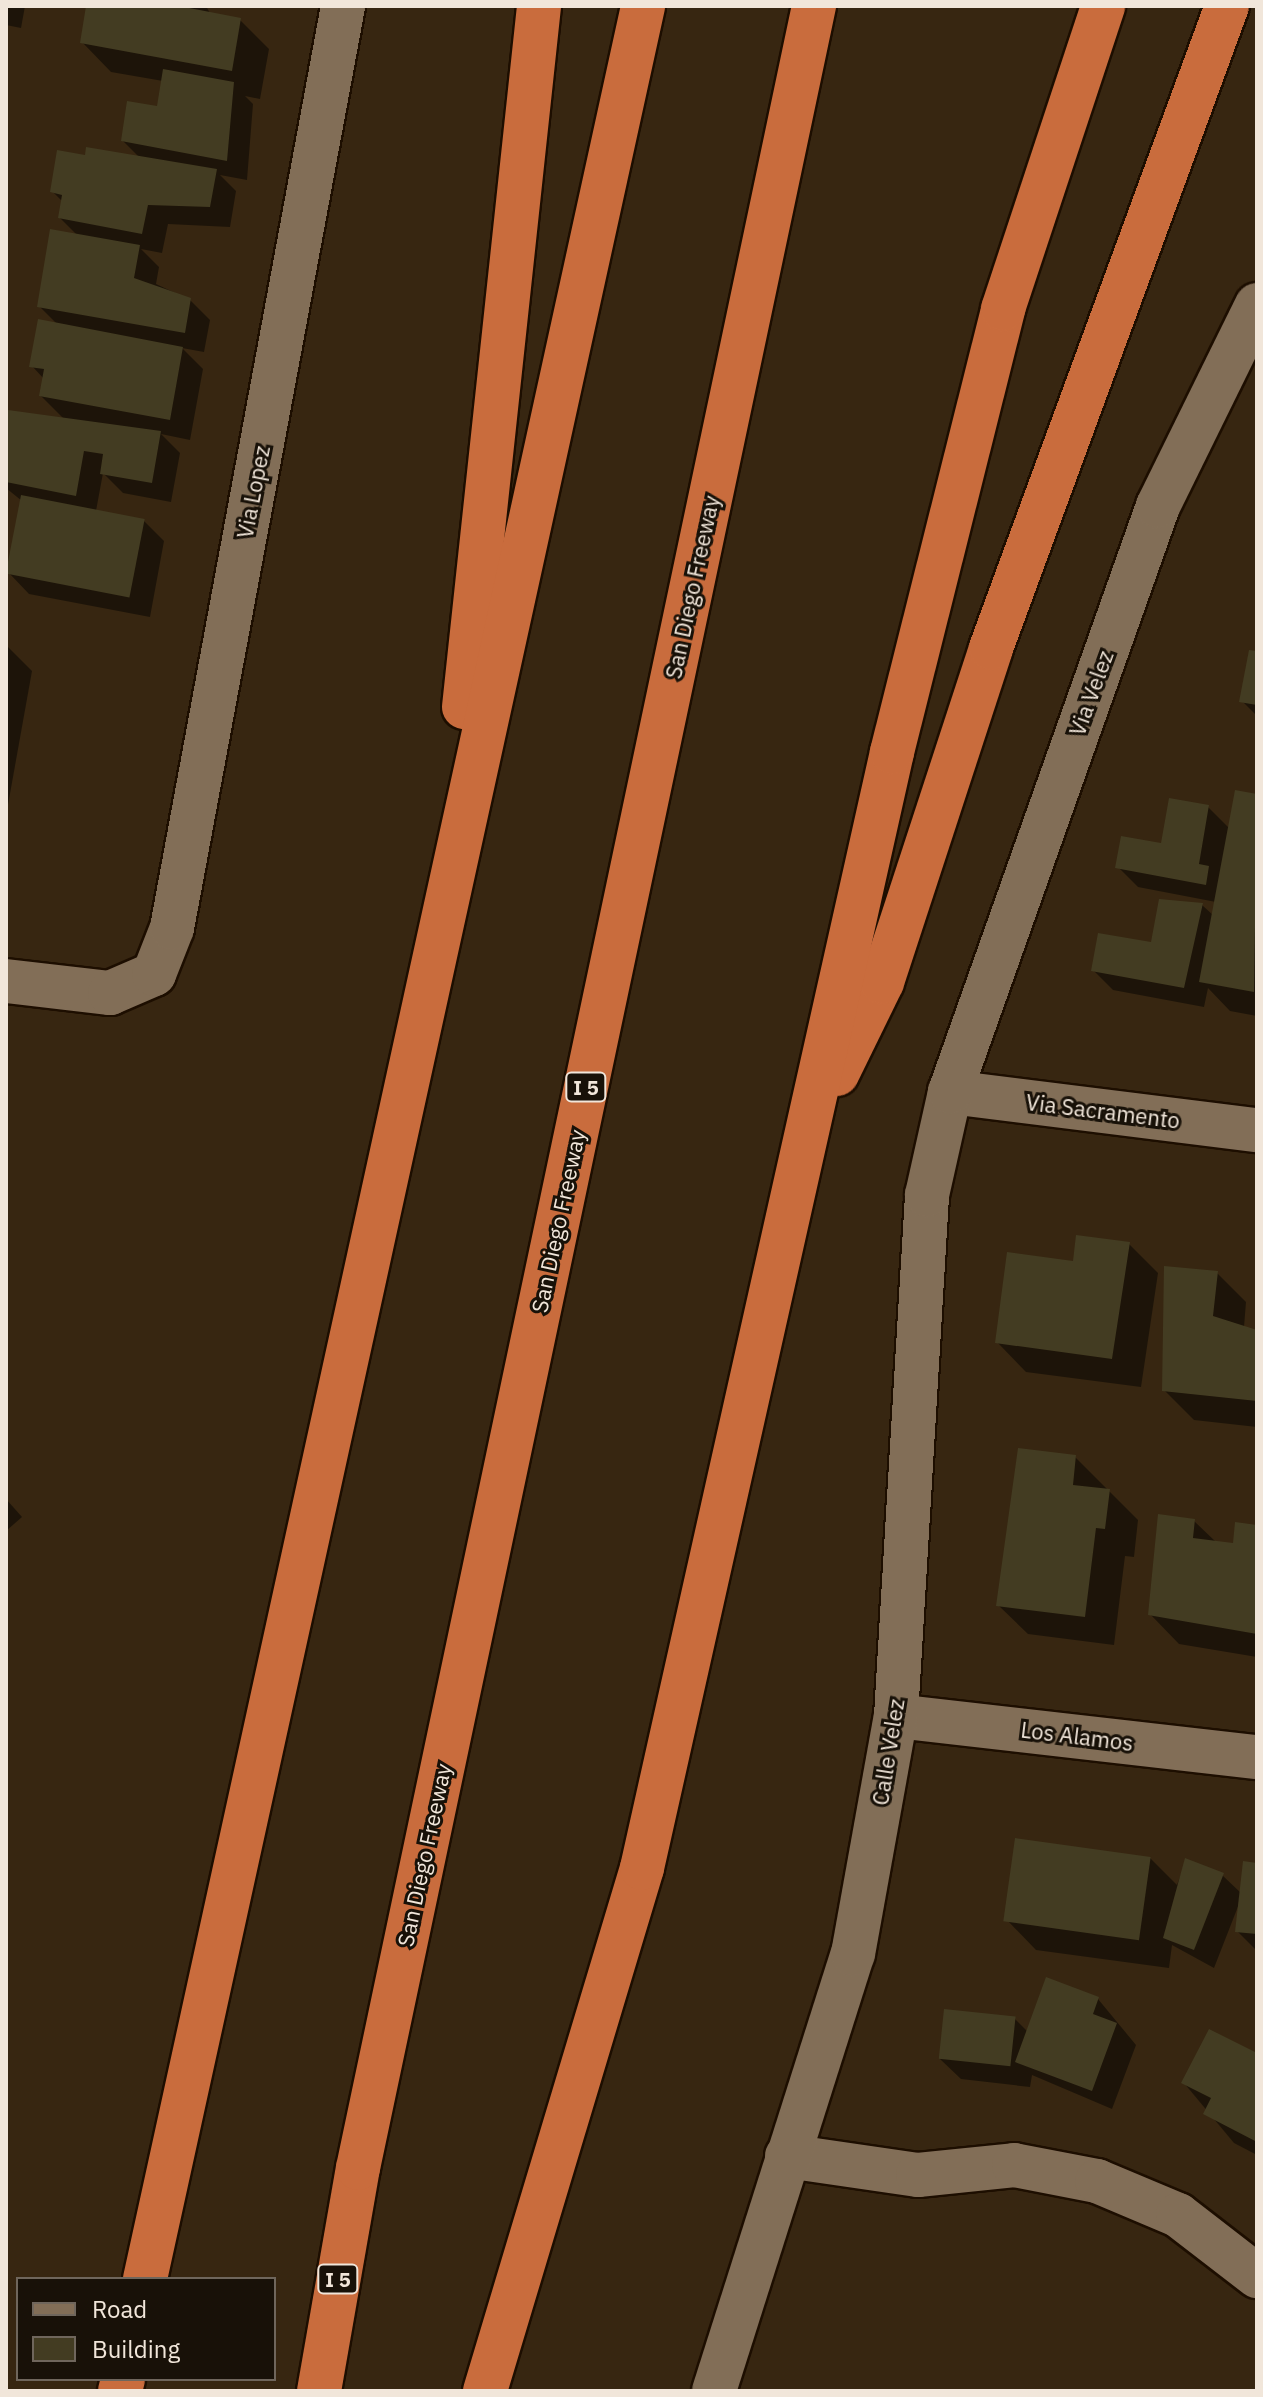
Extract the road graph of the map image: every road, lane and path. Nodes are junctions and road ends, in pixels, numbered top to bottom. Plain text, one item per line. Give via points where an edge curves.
1 (343, 6) edge
2 (539, 6) edge
3 (643, 6) edge
4 (814, 6) edge
5 (1103, 6) edge
6 (1227, 6) edge
7 (1257, 305) edge
8 (438, 940) junction
9 (6, 981) edge
10 (950, 1092) junction
11 (1257, 1130) edge
12 (804, 1141) junction
13 (896, 1716) junction
14 (1257, 1757) edge
15 (787, 2156) junction
16 (1257, 2276) edge
17 (145, 2277) edge
18 (319, 2391) edge
19 (485, 2391) edge
20 (714, 2391) edge

1 - 9 street, Via Lopez via 172,928 154,974 110,993
2 - 8 highway
3 - 8 highway
4 - 18 highway, San Diego Freeway / I 5 via 358,2168
5 - 12 highway via 1003,309
6 - 12 highway via 991,648 882,982
7 - 10 street, Via Velez via 1158,506
8 - 17 highway
10 - 11 street, Via Sacramento
10 - 13 street, Calle Velez via 927,1195
12 - 19 highway via 642,1868
13 - 14 street, Los Alamos
13 - 15 street, Calle Velez via 853,1954
15 - 16 street via 918,2175 1014,2165 1097,2181 1178,2215
15 - 20 street, Calle Velez

